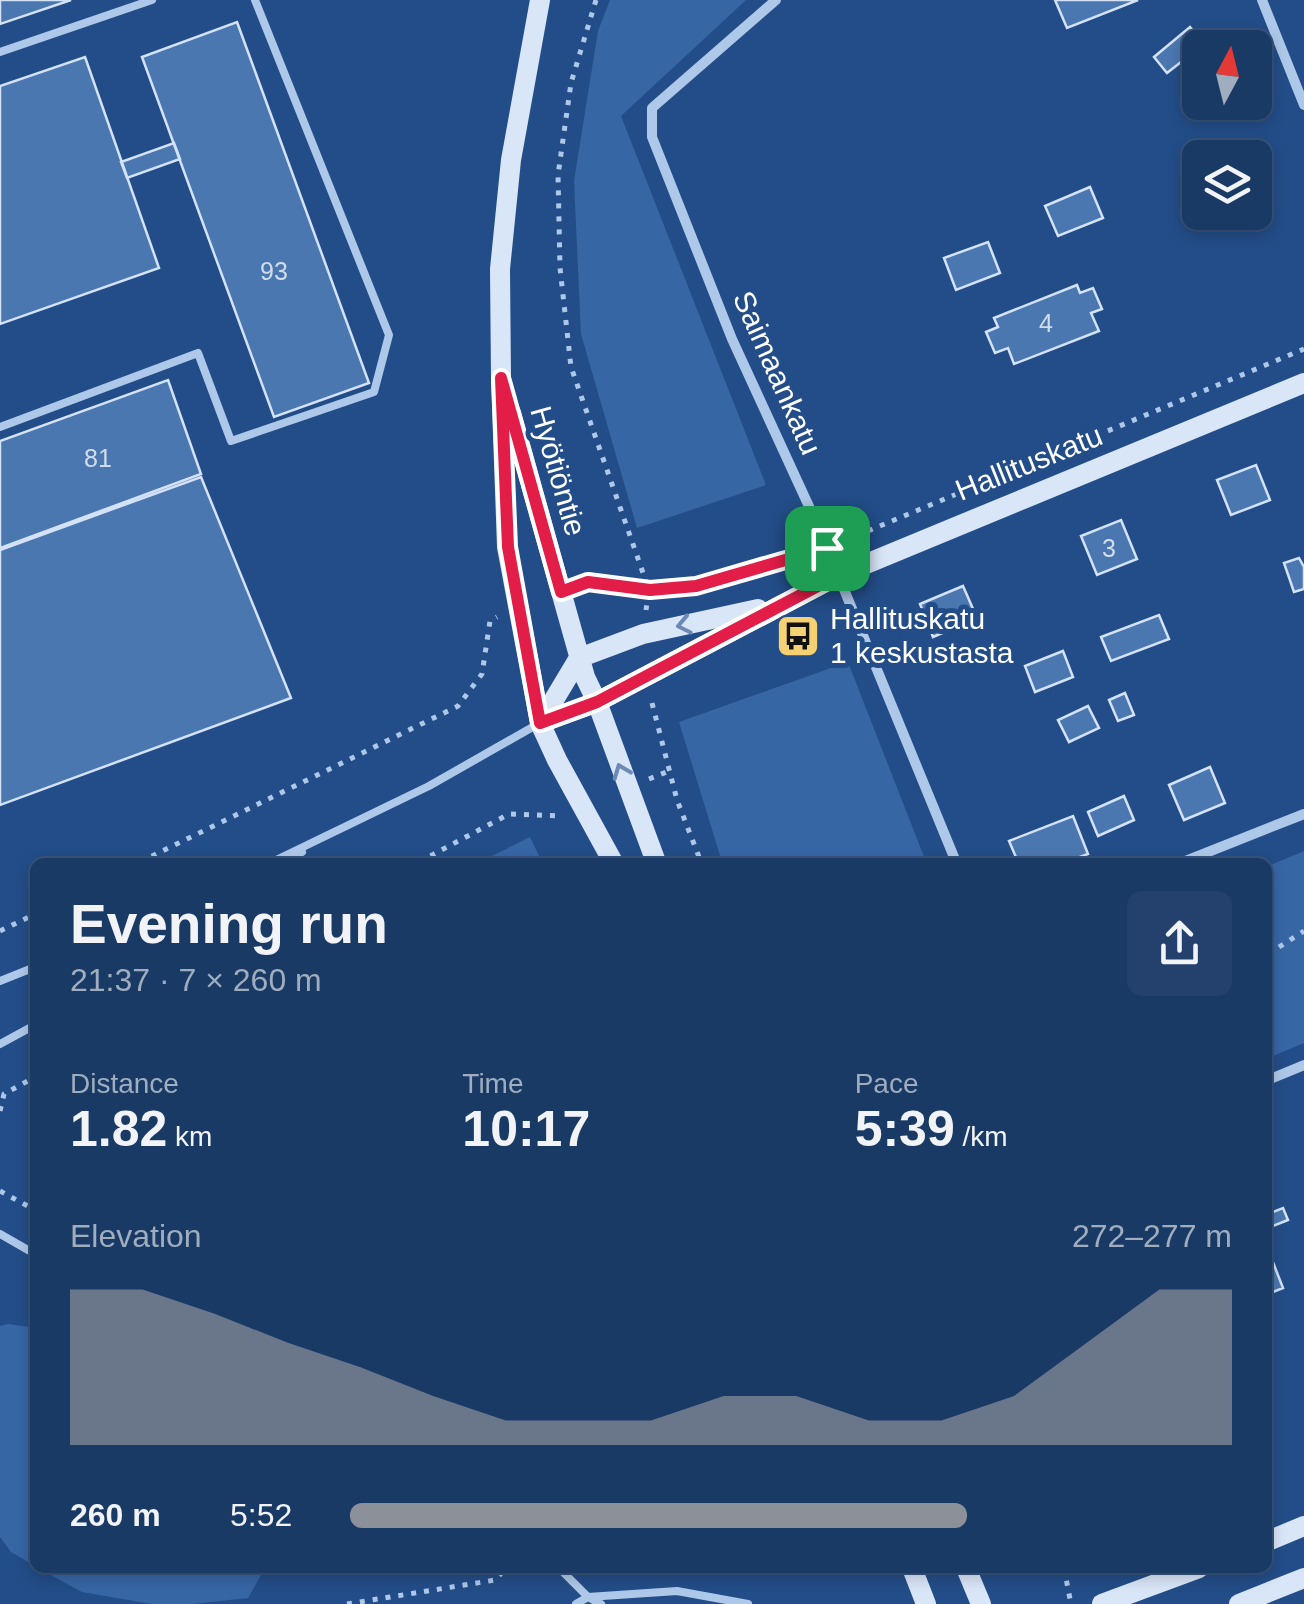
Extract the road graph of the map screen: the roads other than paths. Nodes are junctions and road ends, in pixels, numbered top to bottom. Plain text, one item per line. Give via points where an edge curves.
1 (152, 0) edge
2 (256, 0) edge
3 (540, 0) edge
4 (776, 0) edge
5 (1262, 0) edge
6 (0, 52) edge
7 (1304, 105) edge
8 (501, 378) junction
9 (1304, 383) edge
10 (0, 426) edge
11 (837, 576) junction
12 (779, 604) junction
13 (579, 658) junction
14 (597, 702) junction
15 (540, 723) junction
16 (1304, 814) edge
17 (322, 838) junction
18 (280, 858) edge
19 (293, 858) edge
20 (610, 858) edge
21 (654, 858) edge
22 (954, 858) edge
23 (1194, 858) edge
24 (30, 969) edge
25 (0, 982) edge
26 (30, 1028) edge
27 (0, 1044) edge
28 (1304, 1065) edge
29 (1272, 1078) edge
30 (0, 1234) edge
31 (30, 1251) edge
32 (1304, 1526) edge
33 (1272, 1539) edge
34 (564, 1573) edge
35 (914, 1573) edge
36 (968, 1573) edge
37 (1186, 1573) edge
38 (1304, 1578) edge
39 (588, 1597) junction
40 (576, 1604) edge
41 (601, 1604) edge
42 (748, 1604) edge
43 (926, 1604) edge
44 (981, 1604) edge
45 (1102, 1604) edge
46 (1239, 1604) edge

1 - 6 lane
2 - 10 lane via 388,335 374,392 231,441 198,353
3 - 8 main road, Hyötiöntie via 509,178 500,269
4 - 11 street, Saimaankatu via 652,108 652,138
5 - 7 street
8 - 13 main road, Hyötiöntie
8 - 15 main road, Hyötiöntie via 508,547
9 - 11 main road, Hallituskatu
11 - 12 main road, Hallituskatu
11 - 22 street, Saimaankatu
12 -> 13 main road, Hallituskatu via 643,634
12 - 14 main road, Hallituskatu
13 - 14 main road, Hyötiöntie
13 - 15 main road
14 - 15 main road, Hallituskatu
21 -> 14 main road, Hyötiöntie
15 - 17 lane
15 - 20 main road, Hyötiöntie
16 - 23 street
17 - 18 lane
17 - 19 lane
24 - 25 lane
26 - 27 lane
28 - 29 street
30 - 31 lane
32 - 33 main road
34 - 39 lane
35 - 43 main road
36 - 44 main road
37 - 45 main road
38 - 46 main road
39 - 40 lane
39 - 41 lane
39 - 42 lane via 677,1591

